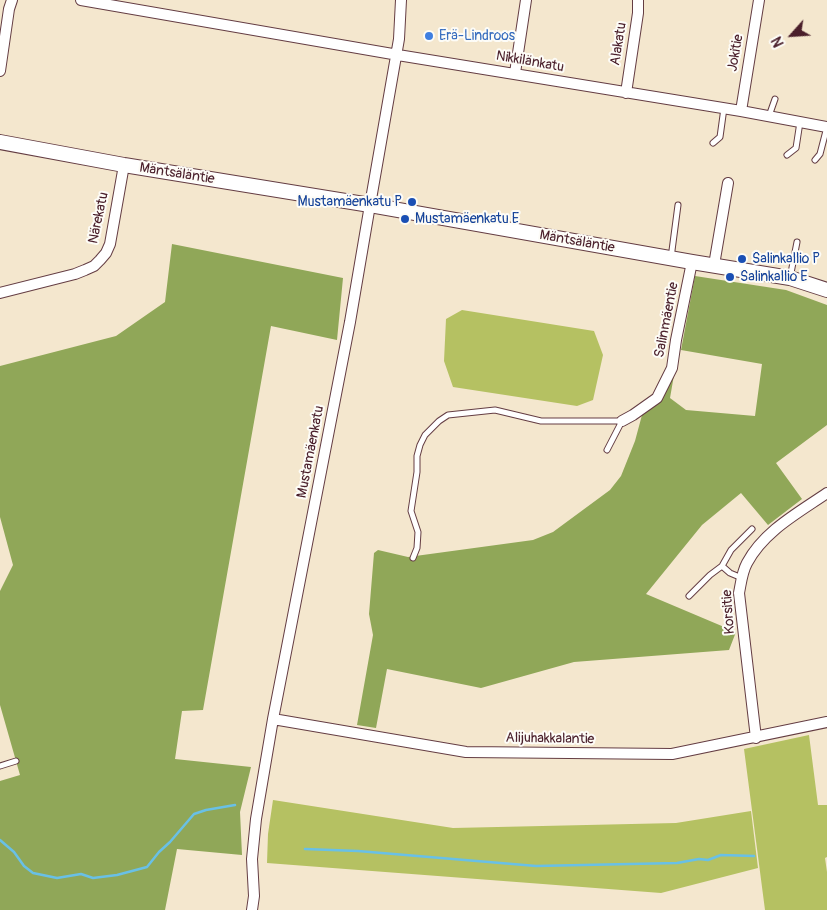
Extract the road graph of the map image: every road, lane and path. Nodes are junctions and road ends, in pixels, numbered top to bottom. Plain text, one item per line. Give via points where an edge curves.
1 (12, 0) edge
2 (81, 0) edge
3 (401, 0) edge
4 (526, 0) edge
5 (638, 0) edge
6 (759, 0) edge
7 (396, 54) junction
8 (0, 71) edge
9 (515, 74) junction
10 (626, 93) junction
11 (775, 100) dead end
12 (724, 108) junction
13 (740, 111) junction
14 (769, 116) junction
15 (800, 122) junction
16 (827, 127) edge
17 (0, 142) edge
18 (713, 143) dead end
19 (787, 155) dead end
20 (815, 160) dead end
21 (124, 165) junction
22 (728, 183) dead end
23 (678, 204) dead end
24 (370, 205) junction
25 (797, 242) dead end
26 (671, 258) junction
27 (692, 262) junction
28 (714, 265) junction
29 (790, 278) junction
30 (827, 290) edge
31 (0, 293) edge
32 (622, 421) junction
33 (607, 450) dead end
34 (827, 493) edge
35 (752, 529) dead end
36 (413, 558) dead end
37 (722, 566) junction
38 (742, 578) junction
39 (688, 596) dead end
40 (273, 719) junction
41 (827, 722) edge
42 (756, 738) junction
43 (16, 761) dead end
44 (0, 766) edge
45 (252, 910) edge

1 - 8 street
2 - 7 street, Nikkilänkatu
3 - 7 street, Mustamäenkatu
4 - 9 street
5 - 10 street, Alakatu
6 - 13 street, Jokitie
7 - 9 street, Nikkilänkatu
7 - 24 street, Mustamäenkatu
9 - 10 street, Nikkilänkatu
10 - 12 street, Nikkilänkatu
11 - 14 lane
12 - 13 street, Nikkilänkatu
12 - 18 lane via 720,137
13 - 14 street, Nikkilänkatu
14 - 15 street, Nikkilänkatu
15 - 16 street, Nikkilänkatu
15 - 19 lane via 796,148
16 - 20 lane via 820,154
17 - 21 street, Mäntsäläntie
21 - 24 street, Mäntsäläntie
21 - 31 street, Närekatu via 110,244 100,260 75,274
22 - 28 street
23 - 26 lane
24 - 26 street, Mäntsäläntie
24 - 40 street, Mustamäenkatu via 349,332
25 - 29 lane
26 - 27 street, Mäntsäläntie
27 - 28 street, Mäntsäläntie
27 - 32 street, Salinmäentie via 672,368 657,398
28 - 29 street, Mäntsäläntie
29 - 30 street, Mäntsäläntie
32 - 33 lane
32 - 36 lane via 541,421 495,410 448,415 438,421 425,436 417,456 411,511 418,532
34 - 38 street, Korsitie via 758,545 746,564
35 - 37 lane via 731,550
37 - 38 lane via 730,574
37 - 39 lane
38 - 42 street, Korsitie via 739,593
40 - 42 street, Alijuhakkalantie via 466,752 672,754
40 - 45 street, Mustamäenkatu via 256,819
41 - 42 street, Alijuhakkalantie
43 - 44 lane

